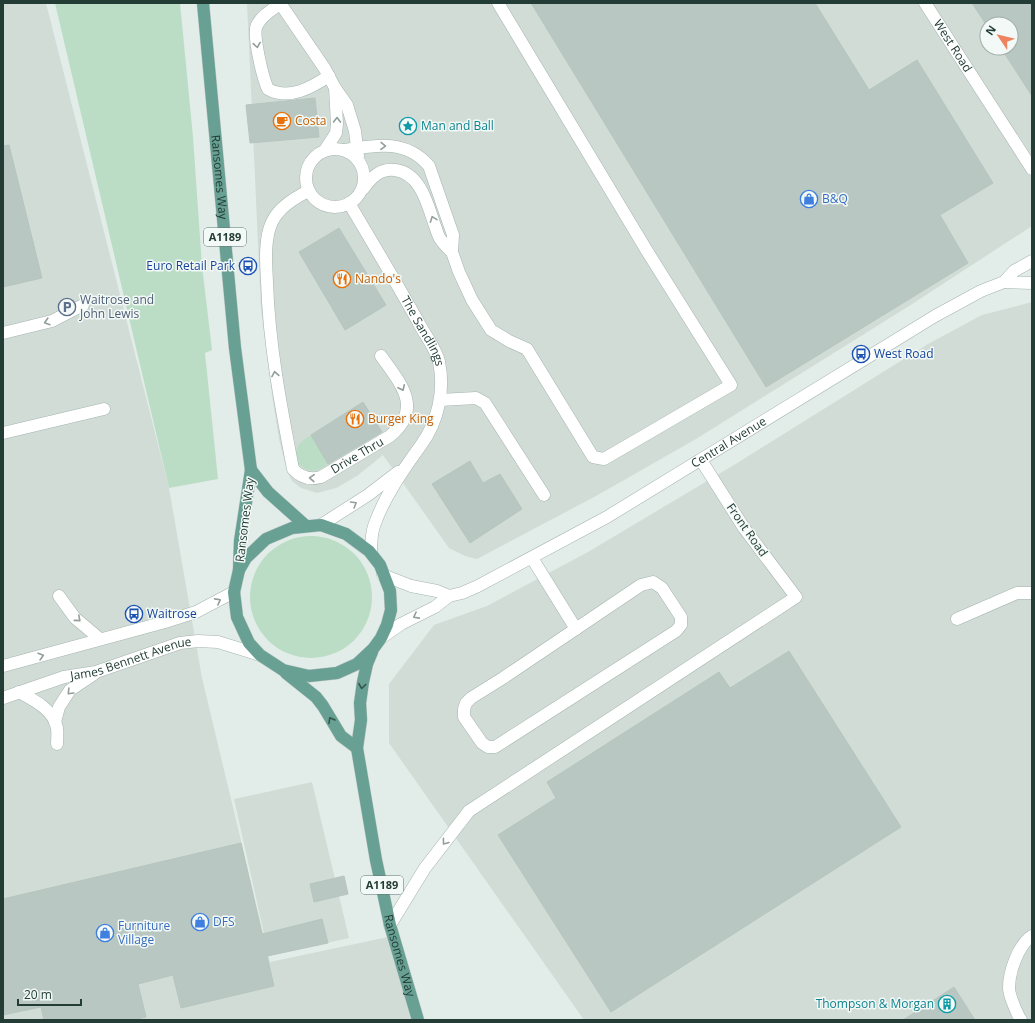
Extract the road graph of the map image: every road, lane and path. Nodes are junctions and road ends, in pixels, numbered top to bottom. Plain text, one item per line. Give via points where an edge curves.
1 (203, 3) edge
2 (280, 3) edge
3 (498, 3) edge
4 (925, 3) edge
5 (329, 76) junction
6 (335, 88) junction
7 (351, 149) junction
8 (325, 150) junction
9 (1032, 169) edge
10 (308, 191) junction
11 (360, 193) junction
12 (349, 203) junction
13 (452, 252) junction
14 (1032, 260) edge
15 (1004, 282) junction
16 (1032, 283) edge
17 (83, 305) dead end
18 (3, 333) edge
19 (381, 356) dead end
20 (440, 400) junction
21 (104, 409) dead end
22 (3, 433) edge
23 (701, 460) junction
24 (406, 466) junction
25 (252, 470) junction
26 (544, 495) dead end
27 (321, 525) junction
28 (306, 526) junction
29 (371, 554) junction
30 (532, 558) junction
31 (239, 570) junction
32 (383, 575) junction
33 (234, 592) junction
34 (1032, 594) edge
35 (59, 596) dead end
36 (449, 596) junction
37 (957, 619) dead end
38 (576, 629) junction
39 (381, 638) junction
40 (100, 639) junction
41 (373, 649) junction
42 (260, 655) junction
43 (3, 666) edge
44 (283, 670) junction
45 (96, 672) junction
46 (19, 692) junction
47 (3, 698) edge
48 (55, 722) junction
49 (57, 744) dead end
50 (357, 748) junction
51 (390, 925) junction
52 (1032, 936) edge
53 (418, 1020) edge
54 (1021, 1020) edge

1 - 25 main road, Ransomes Way / A1189 via 235,348
2 - 5 street
2 -> 5 street via 261,18 255,30 262,73 268,89 276,93 291,93 305,90
3 - 13 street via 731,386 604,459 593,457 528,349 491,330 472,300
4 - 9 street, West Road
5 - 6 street
6 - 7 street via 350,110
8 -> 6 street via 336,129
7 - 8 street
7 - 11 street via 364,177
7 -> 13 street via 393,146 422,157 429,166 453,235
8 - 10 street via 316,155 306,171
10 - 12 street via 322,204 331,207
19 -> 10 street, Drive Thru via 404,388 407,402 404,420 399,428 321,478 309,479 298,475 293,469 274,367 268,315 265,248 272,221 292,199
11 - 12 street
13 -> 11 street via 441,240 416,181 407,173 384,170 370,180
12 - 20 street, The Sandlings via 439,360
14 - 15 street, Central Avenue via 1014,271
15 - 16 street, Central Avenue
15 - 23 street, Central Avenue via 935,316
17 -> 18 street via 52,321
20 - 24 street, The Sandlings via 427,438
20 - 26 street via 482,400
21 - 22 street
23 - 30 street, Central Avenue via 607,517
23 -> 51 street, Front Road via 744,528 796,597 469,811 425,868
27 -> 24 street via 368,495
24 - 29 street via 374,527
25 - 28 main road, Ransomes Way / A1189 via 268,492
25 - 31 main road, Ransomes Way / A1189 via 240,540
27 - 28 main road
27 - 29 main road via 346,534
28 - 31 main road via 292,528 266,539 246,558
29 - 32 main road via 380,565
30 - 36 street, Central Avenue via 478,586
30 - 38 street
31 - 33 main road
32 - 36 street
32 - 39 main road via 390,591 391,610
40 -> 33 street via 196,612
33 - 42 main road via 237,618 249,643
34 - 37 street via 1017,593
35 -> 40 street via 75,618
36 -> 39 street, Central Avenue via 435,607 401,624
38 - 38 street via 641,585 653,582 662,588 682,617 681,625 676,631 495,747 488,747 482,743 464,717 466,703
39 - 41 main road
43 -> 40 street
41 - 44 main road via 356,664 337,673 309,676
41 -> 50 main road, Ransomes Way / A1189 via 363,682
42 - 44 main road
42 - 45 street, James Bennett Avenue via 218,642 198,641 180,643
50 -> 44 main road via 341,736 316,697
45 - 46 street, James Bennett Avenue via 64,677
45 -> 48 street via 70,690 59,707
46 - 47 street, James Bennett Avenue
46 - 48 street via 40,705
48 - 49 street
50 - 51 main road, Ransomes Way / A1189
51 - 53 main road, Ransomes Way / A1189
52 - 54 street via 1027,939 1013,964 1009,989

